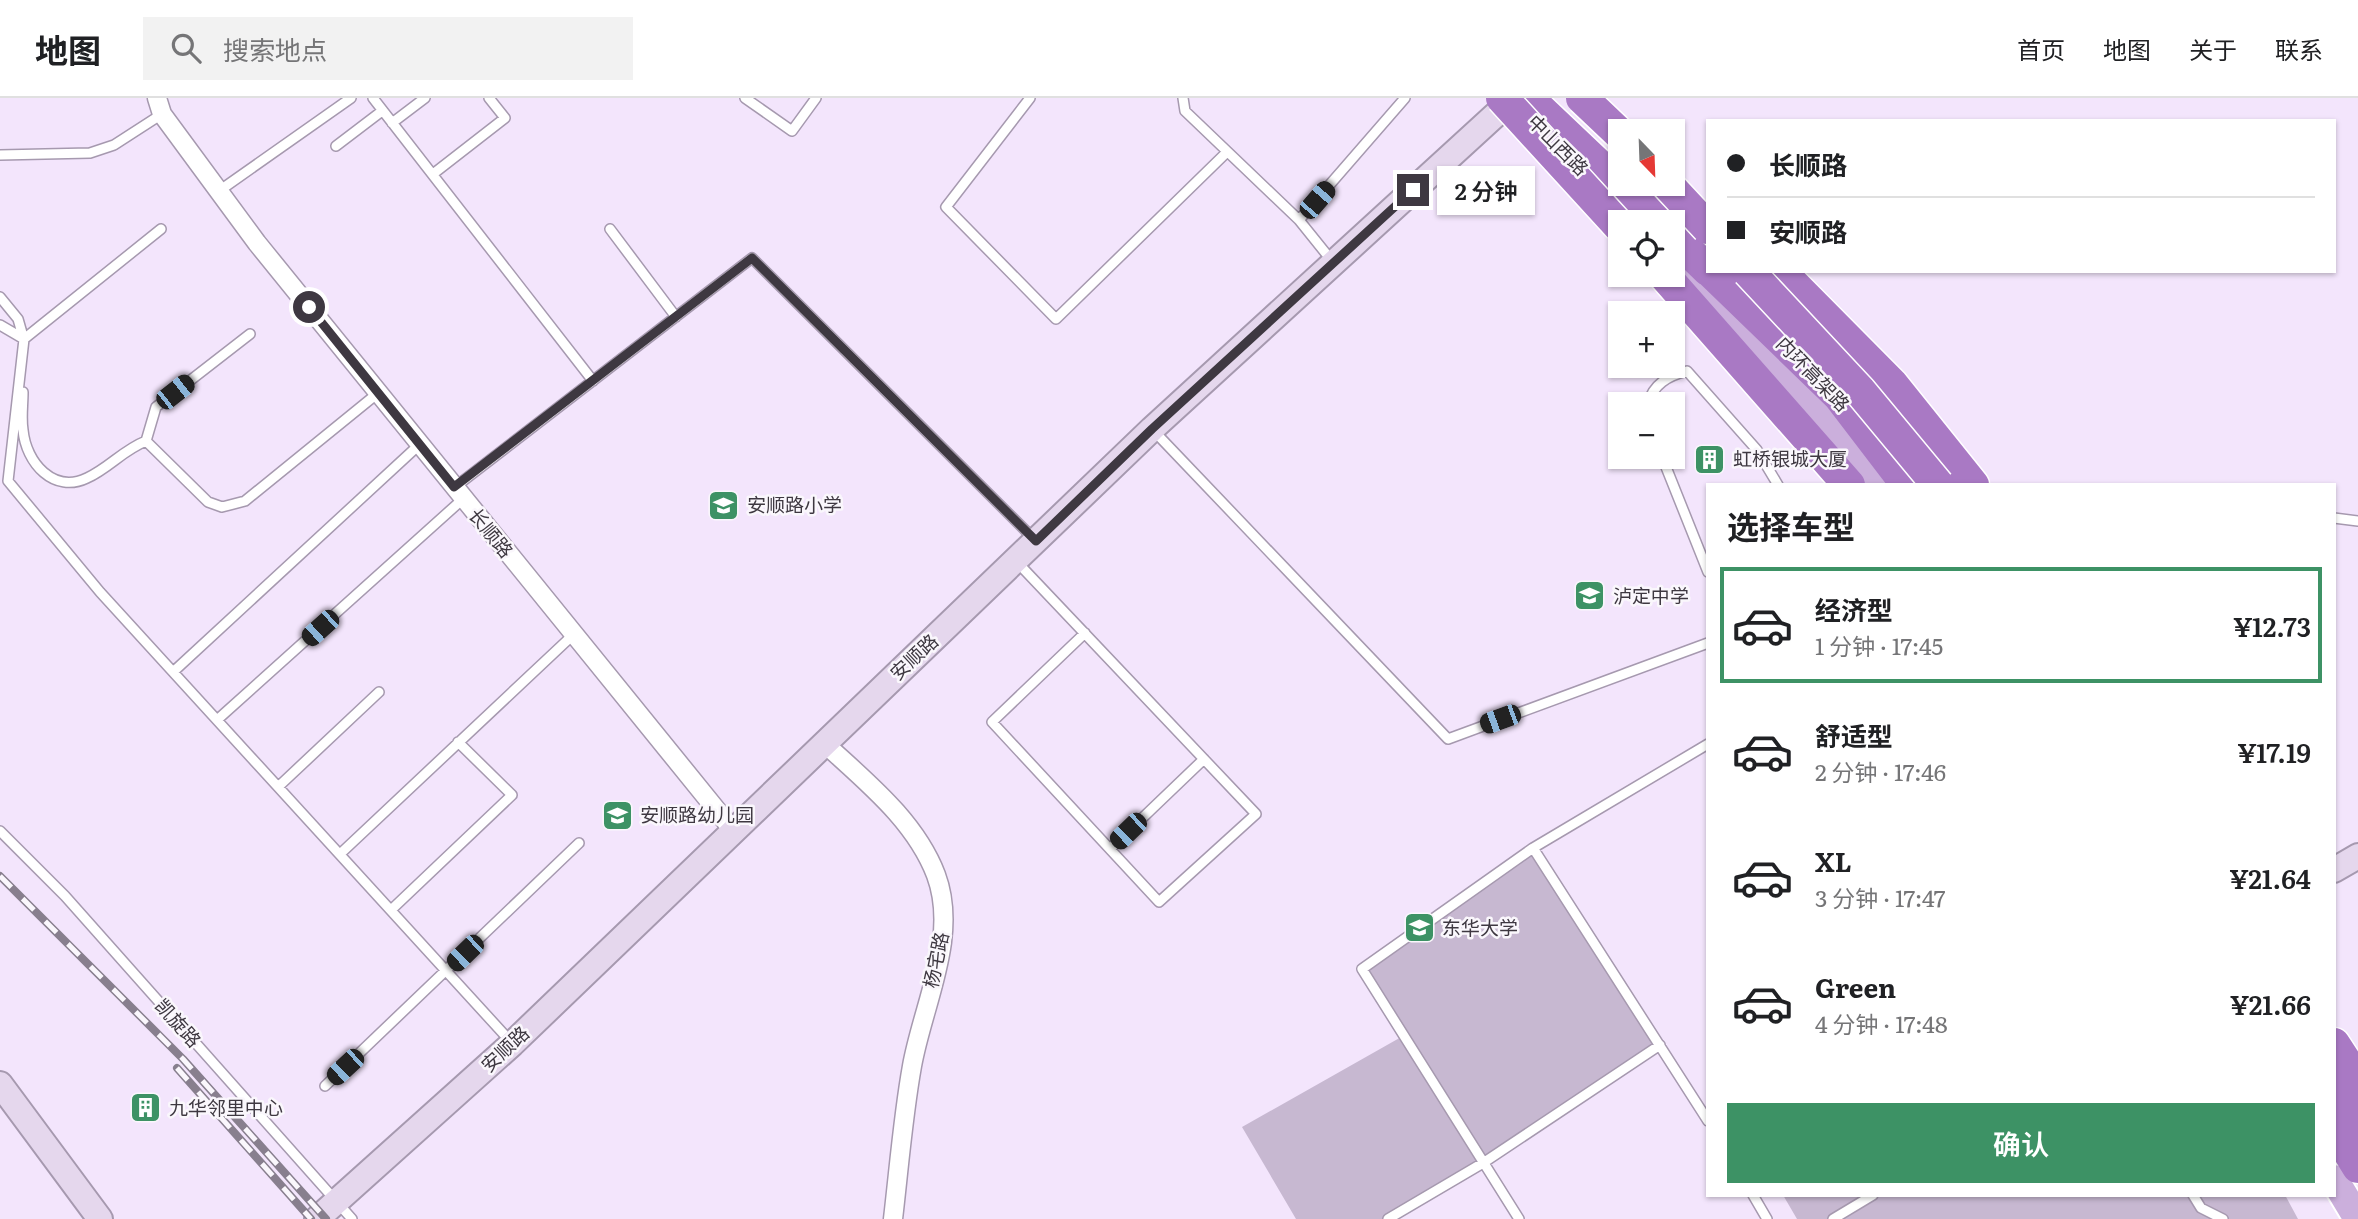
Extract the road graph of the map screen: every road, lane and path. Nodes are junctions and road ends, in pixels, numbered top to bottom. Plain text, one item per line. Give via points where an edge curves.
1 (351, 98) edge
2 (373, 98) edge
3 (425, 98) edge
4 (489, 98) edge
5 (746, 98) edge
6 (816, 98) edge
7 (1030, 98) edge
8 (1184, 98) edge
9 (1405, 98) edge
10 (1513, 98) edge
11 (1583, 98) edge
12 (160, 106) edge
13 (383, 111) junction
14 (392, 123) junction
15 (1608, 123) edge
16 (336, 146) dead end
17 (1227, 152) junction
18 (0, 155) edge
19 (433, 174) junction
20 (1685, 189) edge
21 (219, 191) junction
22 (1679, 196) edge
23 (1706, 207) edge
24 (1624, 210) edge
25 (1645, 210) edge
26 (1608, 213) edge
27 (1299, 220) junction
28 (1706, 224) edge
29 (161, 229) dead end
30 (610, 229) dead end
31 (1685, 247) edge
32 (1333, 262) junction
33 (1706, 267) edge
34 (1685, 273) edge
35 (1712, 273) edge
36 (1753, 273) edge
37 (1782, 273) edge
38 (1675, 287) edge
39 (0, 297) edge
40 (676, 317) junction
41 (0, 325) edge
42 (250, 334) dead end
43 (24, 339) junction
44 (593, 381) junction
45 (1654, 392) edge
46 (378, 393) junction
47 (1152, 429) junction
48 (146, 441) junction
49 (420, 444) junction
50 (1667, 469) edge
51 (1777, 483) edge
52 (1847, 483) edge
53 (1876, 483) edge
54 (1905, 483) edge
55 (1936, 483) edge
56 (1971, 483) edge
57 (459, 493) junction
58 (2336, 518) edge
59 (2358, 521) edge
60 (1036, 541) junction
61 (1016, 560) junction
62 (1706, 571) edge
63 (1085, 633) junction
64 (574, 634) junction
65 (1706, 644) edge
66 (173, 672) junction
67 (379, 692) dead end
68 (218, 720) junction
69 (458, 742) junction
70 (823, 743) junction
71 (1706, 746) edge
72 (1204, 759) junction
73 (278, 787) junction
74 (732, 829) junction
75 (0, 831) edge
76 (579, 843) dead end
77 (1533, 848) junction
78 (1110, 849) junction
79 (340, 854) junction
80 (2358, 856) edge
81 (2336, 869) edge
82 (391, 910) junction
83 (446, 971) junction
84 (512, 1044) junction
85 (1660, 1045) junction
86 (2336, 1047) edge
87 (2358, 1081) edge
88 (0, 1084) edge
89 (325, 1086) dead end
90 (2336, 1091) edge
91 (2336, 1092) edge
92 (1706, 1118) edge
93 (2358, 1124) edge
94 (2358, 1130) edge
95 (2336, 1131) edge
96 (1483, 1163) junction
97 (2358, 1167) edge
98 (2336, 1183) edge
99 (1754, 1197) edge
100 (1870, 1197) edge
101 (2194, 1197) edge
102 (345, 1211) edge
103 (100, 1219) edge
104 (317, 1219) edge
105 (893, 1219) edge
106 (1388, 1219) edge
107 (1519, 1219) edge
108 (1767, 1219) edge
109 (1833, 1219) edge
110 (2223, 1219) edge
111 (2358, 1219) edge

1 - 21 lane
2 - 13 lane
3 - 14 lane
4 - 19 lane via 505,118
5 - 6 lane via 792,131
7 - 17 lane via 946,206 1056,319
8 - 17 lane via 1185,111
9 - 27 lane
10 - 24 main road, 中山西路
10 - 25 highway
10 - 26 highway, bridge
10 - 32 street, 安顺路
11 - 15 highway, bridge
12 - 18 lane via 114,145 90,153
12 - 21 street, 长顺路
13 - 14 lane
13 - 16 lane
14 - 19 lane
17 - 27 lane
19 - 44 lane
20 - 23 highway
21 - 46 street, 长顺路
22 - 28 highway, bridge
27 - 32 lane
29 - 43 lane
30 - 40 lane
31 - 33 highway, 内环高架路
32 - 47 street, 安顺路
34 - 53 main road via 1810,403
35 - 54 highway, 内环高架路 via 1839,396
36 - 55 highway, 内环高架路, bridge
37 - 56 highway via 1892,384
38 - 52 highway
39 - 43 lane via 18,319
40 - 44 lane
40 - 60 lane via 752,258
41 - 43 lane
42 - 48 lane via 156,407
43 - 48 lane via 23,431 29,456 51,480 70,484 89,477 126,449
43 - 66 lane via 8,481
44 - 57 lane
45 - 51 lane via 1666,377 1687,371 1757,450
46 - 48 lane via 235,505 208,502
46 - 49 street, 长顺路
47 - 60 street, 安顺路
47 - 65 lane via 1448,739
49 - 57 street, 长顺路
49 - 66 lane
50 - 62 lane
57 - 64 street, 长顺路
57 - 68 lane
58 - 59 lane
60 - 61 street, 安顺路
61 - 63 lane
61 - 70 street, 安顺路
63 - 72 lane
63 - 78 lane via 992,722
64 - 69 lane
64 - 74 street, 长顺路
66 - 68 lane
67 - 73 lane
68 - 73 lane
69 - 79 lane
69 - 82 lane via 512,795
70 - 74 street, 安顺路
70 - 105 street, 杨宅路 via 884,799 919,840 936,874 944,913 944,936 912,1066
71 - 77 lane
72 - 78 lane
72 - 78 lane via 1256,814 1159,902
73 - 79 lane
74 - 84 street, 安顺路
75 - 102 lane, 凯旋路 via 65,896
76 - 83 lane
77 - 85 lane
77 - 96 lane via 1362,969
79 - 82 lane
80 - 81 street
82 - 83 lane
83 - 84 lane
83 - 89 lane
84 - 102 street, 安顺路
85 - 92 lane
85 - 96 lane
86 - 87 highway
88 - 103 street
90 - 93 highway
91 - 94 main road
95 - 97 highway
96 - 106 lane
96 - 107 lane
98 - 111 main road
99 - 108 lane
100 - 109 lane
101 - 110 lane via 2201,1208
102 - 104 street, 安顺路

